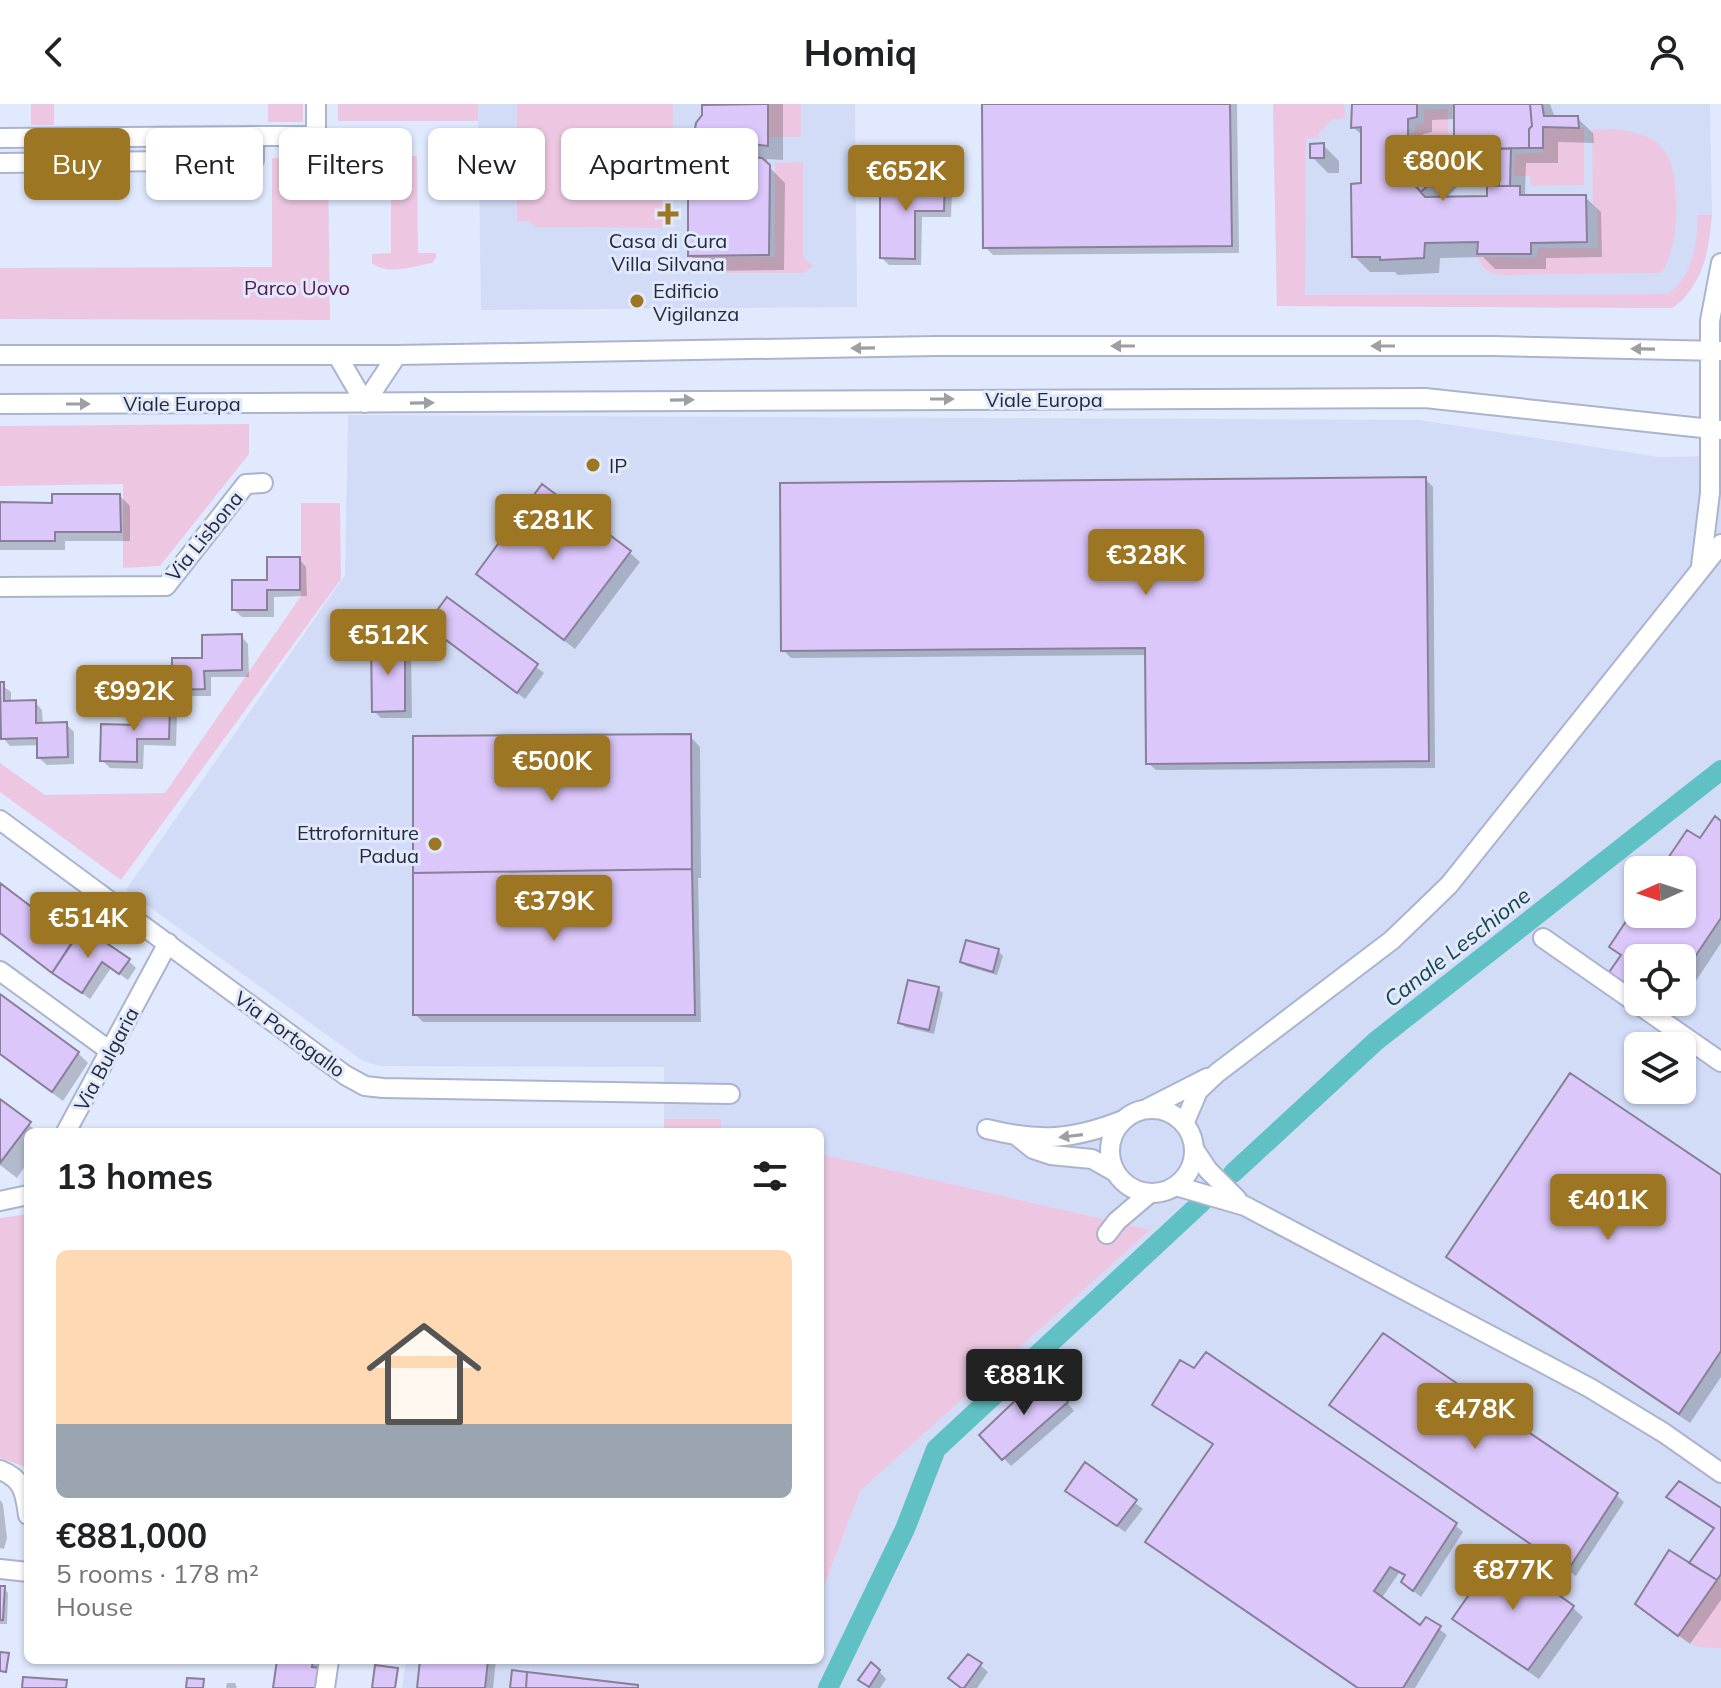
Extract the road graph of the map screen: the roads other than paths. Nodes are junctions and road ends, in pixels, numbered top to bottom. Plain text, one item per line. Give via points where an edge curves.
1 (316, 104) edge
2 (263, 136) edge
3 (146, 137) edge
4 (0, 138) edge
5 (146, 161) edge
6 (0, 163) edge
7 (1721, 263) edge
8 (1715, 351) edge
9 (0, 355) edge
10 (337, 355) junction
11 (397, 355) junction
12 (365, 403) junction
13 (0, 404) edge
14 (1715, 430) edge
15 (263, 483) dead end
16 (1721, 544) edge
17 (1701, 568) junction
18 (0, 587) edge
19 (0, 820) edge
20 (1543, 938) dead end
21 (168, 943) junction
22 (0, 971) edge
23 (110, 1051) junction
24 (1721, 1062) edge
25 (1217, 1073) junction
26 (730, 1094) dead end
27 (1148, 1109) junction
28 (1123, 1120) junction
29 (1184, 1124) junction
30 (68, 1128) edge
31 (987, 1129) dead end
32 (1017, 1136) junction
33 (1194, 1149) junction
34 (1120, 1178) junction
35 (1176, 1186) junction
36 (1150, 1193) junction
37 (24, 1196) edge
38 (0, 1201) edge
39 (1245, 1206) junction
40 (0, 1470) edge
41 (1721, 1473) edge
42 (24, 1488) edge
43 (0, 1569) edge
44 (24, 1572) edge
45 (328, 1664) edge
46 (325, 1688) edge

1 - 2 street via 316,136
3 - 4 street
5 - 6 street
7 - 8 street via 1712,299
8 -> 11 street via 936,346
8 - 14 street
9 - 10 street
10 - 11 street
10 - 12 street
11 - 12 street
13 -> 12 street, Viale Europa
12 -> 14 street, Viale Europa via 1425,398
14 - 17 street
15 - 18 street, Via Lisbona via 246,484 166,586
16 - 17 street
17 - 25 street via 1449,885 1392,940
19 - 21 street, Via Portogallo
20 - 24 street
21 - 23 street, Via Bulgaria
21 - 26 street, Via Portogallo via 365,1086
22 - 23 street
23 - 30 street, Via Bulgaria
25 - 27 street
25 - 29 street via 1198,1091
27 - 28 street
27 - 29 street via 1174,1115
28 -> 32 street via 1089,1134
28 - 34 street via 1110,1145 1110,1159
29 - 33 street
31 - 32 street
32 - 34 street via 1051,1155 1092,1159
33 - 35 street via 1193,1163
33 - 39 street via 1224,1189
34 - 36 street
34 - 36 street via 1112,1228
35 - 36 street
35 - 39 street
37 - 38 street
39 - 41 street via 1590,1388
40 - 42 street
43 - 44 street
45 - 46 street

